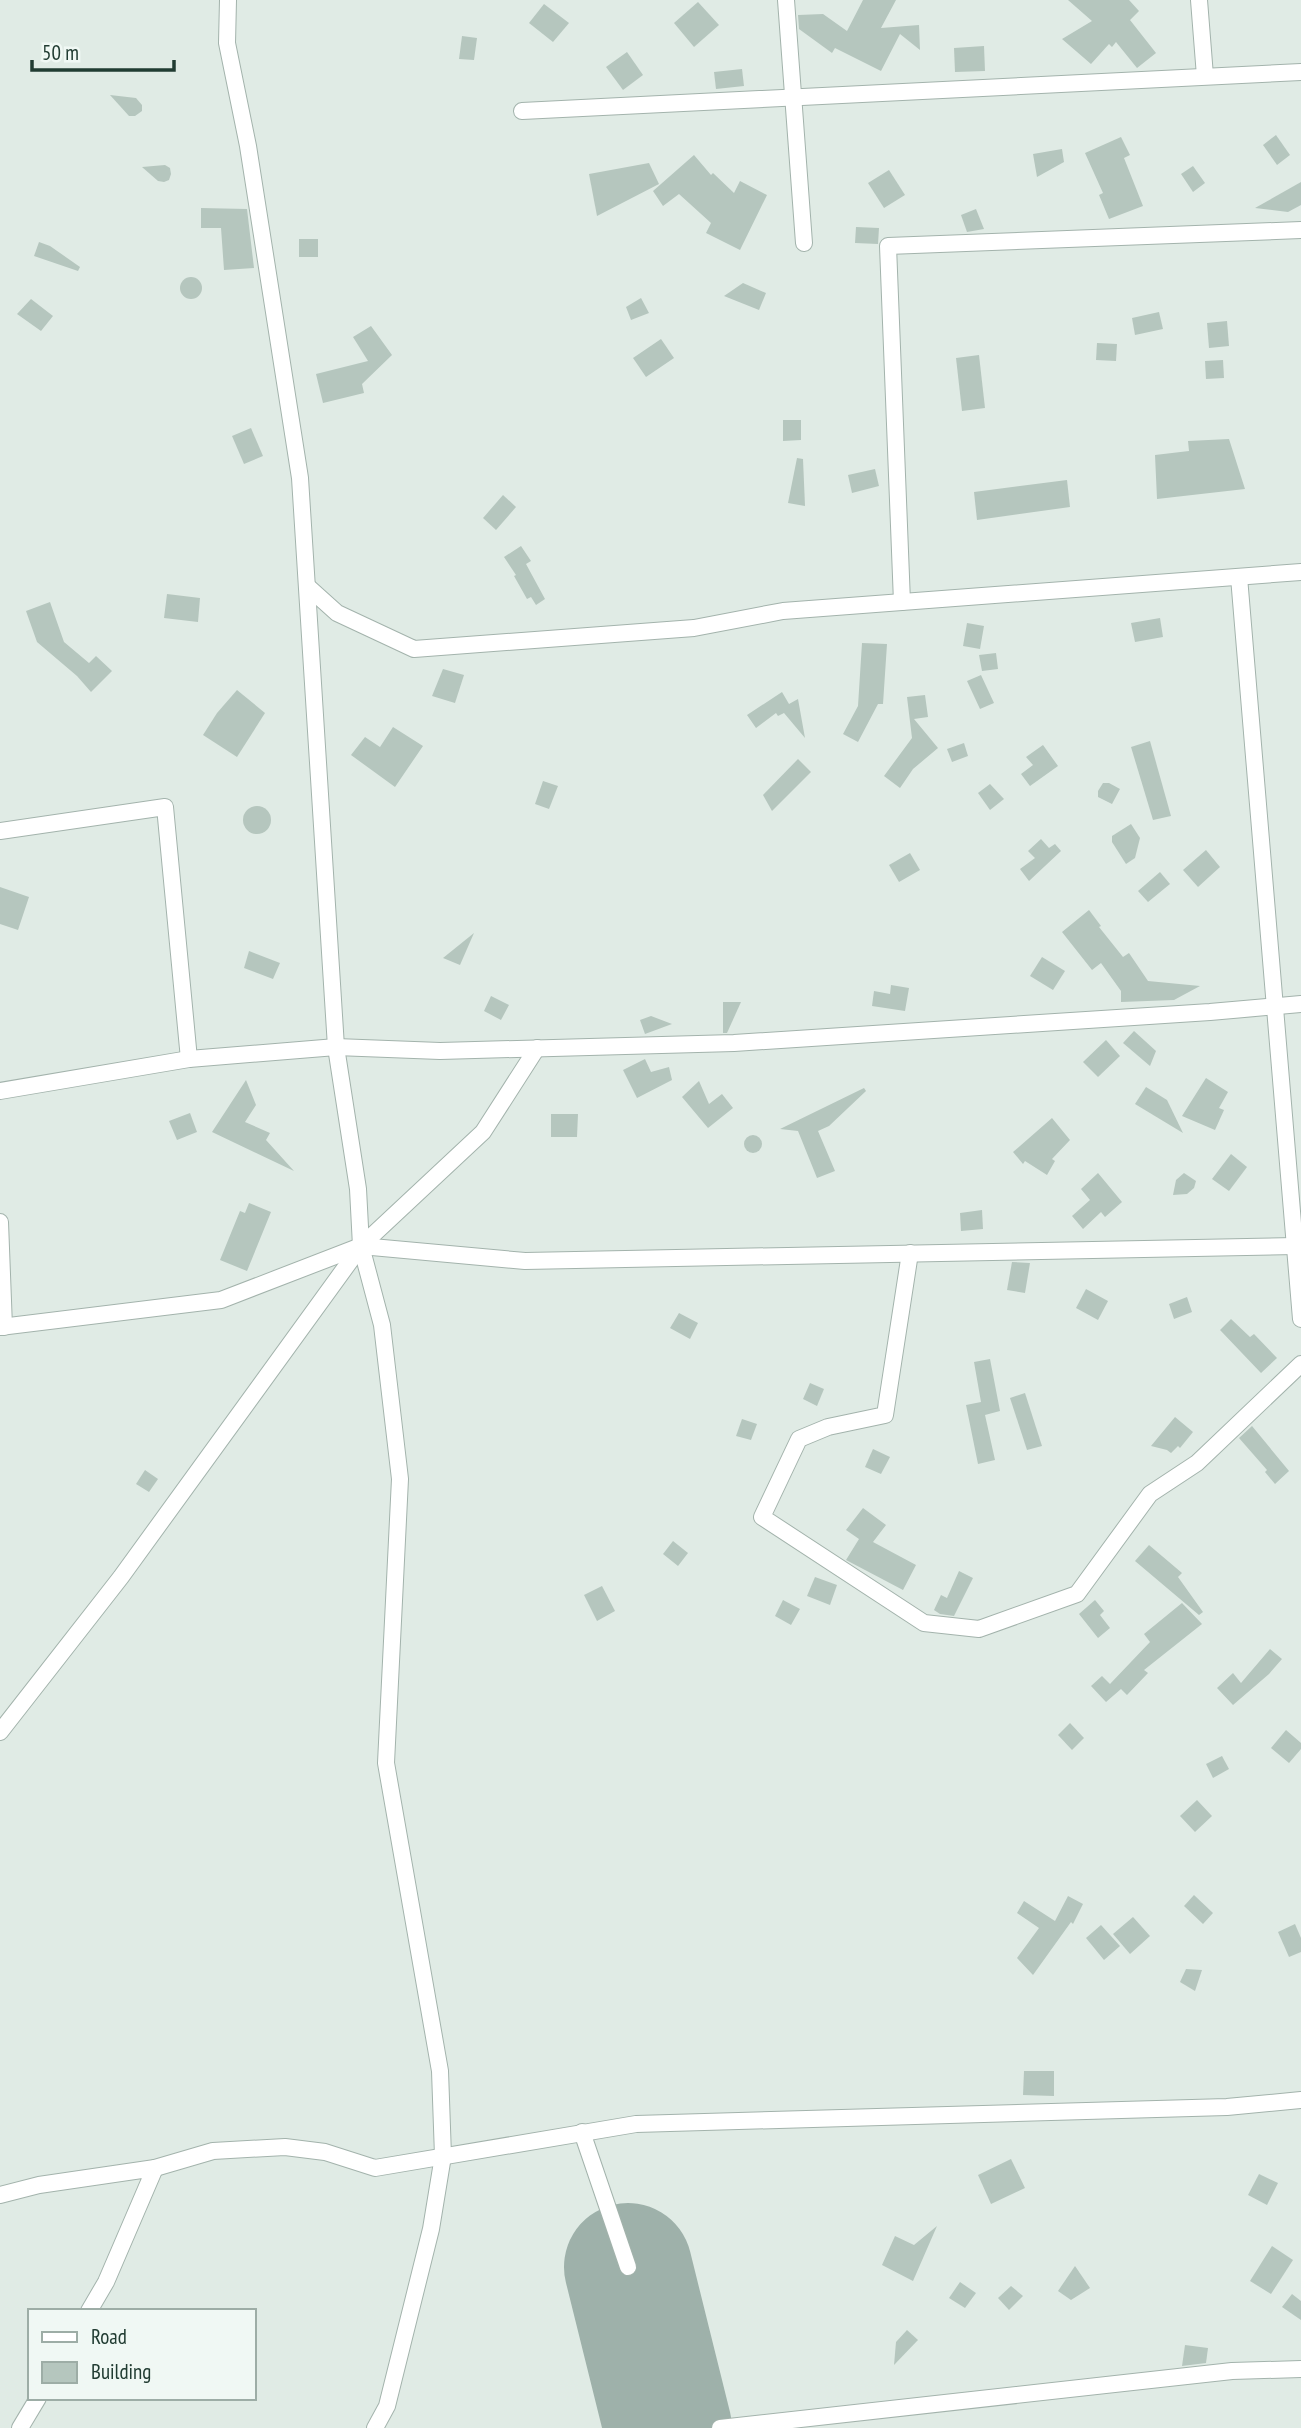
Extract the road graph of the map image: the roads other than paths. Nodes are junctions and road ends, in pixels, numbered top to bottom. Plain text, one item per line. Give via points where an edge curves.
1 (228, 0) edge
2 (786, 0) edge
3 (1199, 0) edge
4 (1301, 72) edge
5 (1205, 76) junction
6 (792, 97) junction
7 (522, 111) dead end
8 (1301, 230) edge
9 (804, 243) dead end
10 (1301, 572) edge
11 (1239, 577) junction
12 (307, 586) junction
13 (902, 602) junction
14 (0, 831) edge
15 (1301, 1004) edge
16 (1275, 1006) junction
17 (335, 1047) junction
18 (537, 1048) junction
19 (189, 1059) junction
20 (0, 1091) edge
21 (0, 1222) edge
22 (361, 1246) junction
23 (1295, 1246) junction
24 (909, 1253) junction
25 (1301, 1319) edge
26 (2, 1327) edge
27 (1301, 1364) edge
28 (0, 1732) edge
29 (1301, 2099) edge
30 (582, 2132) junction
31 (443, 2156) junction
32 (155, 2168) junction
33 (0, 2195) edge
34 (628, 2267) dead end
35 (90, 2309) edge
36 (1301, 2370) edge
37 (37, 2400) edge
38 (20, 2428) edge
39 (375, 2428) edge
40 (720, 2428) edge

1 - 12 street via 227,43 248,146 300,478
2 - 6 street
3 - 5 street
4 - 5 street
5 - 6 street
6 - 7 street
6 - 9 street
8 - 13 street via 888,246
10 - 11 street
11 - 13 street
11 - 16 street
12 - 13 street via 337,613 414,649 694,628 783,611
12 - 17 street
14 - 19 street via 166,807
15 - 16 street
16 - 18 street via 748,1042
16 - 23 street
17 - 18 street
17 - 19 street
17 - 22 street via 358,1189
18 - 22 street via 484,1132
19 - 20 street
21 - 26 street
22 - 24 street via 525,1261
22 - 26 street via 221,1300
22 - 28 street via 121,1577
22 - 31 street via 382,1325 400,1479 386,1763 440,2071
23 - 24 street
23 - 25 street
24 - 27 street via 886,1415 828,1427 799,1439 762,1517 924,1623 979,1629 1077,1594 1150,1494 1198,1463
29 - 30 street via 1227,2107 636,2124
30 - 31 street
30 - 34 street
31 - 32 street via 375,2168 324,2152 285,2147 213,2151
31 - 39 street via 431,2229 387,2406
32 - 33 street
32 - 35 street
36 - 40 street via 1232,2371
37 - 38 street

